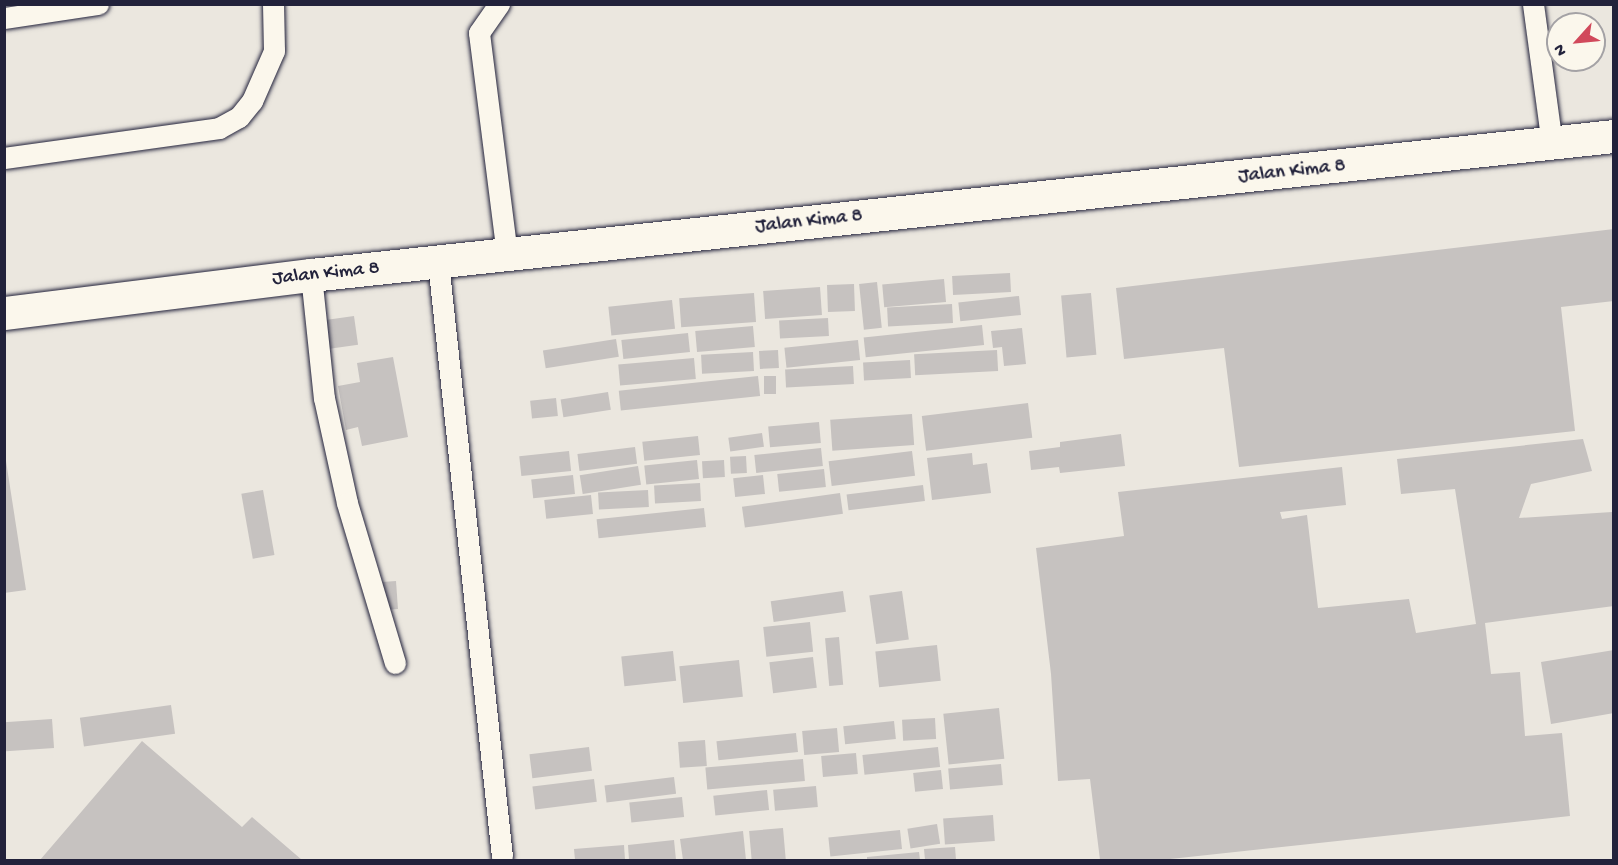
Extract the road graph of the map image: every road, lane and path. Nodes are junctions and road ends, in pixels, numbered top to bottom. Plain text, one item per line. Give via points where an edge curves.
1 (98, 4) edge
2 (273, 4) edge
3 (499, 4) edge
4 (1533, 4) edge
5 (4, 18) edge
6 (1614, 136) edge
7 (1552, 144) junction
8 (4, 158) edge
9 (507, 254) junction
10 (438, 262) junction
11 (311, 275) junction
12 (4, 313) edge
13 (395, 663) dead end
14 (502, 857) dead end

1 - 5 lane
2 - 8 lane via 274,51 252,101 239,117 219,128
3 - 9 lane via 479,33
4 - 7 lane
6 - 7 street, Jalan Kima 8
7 - 9 street, Jalan Kima 8
9 - 10 street, Jalan Kima 8
10 - 11 street, Jalan Kima 8
10 - 14 lane
11 - 12 street, Jalan Kima 8
11 - 13 lane via 324,398 344,491

